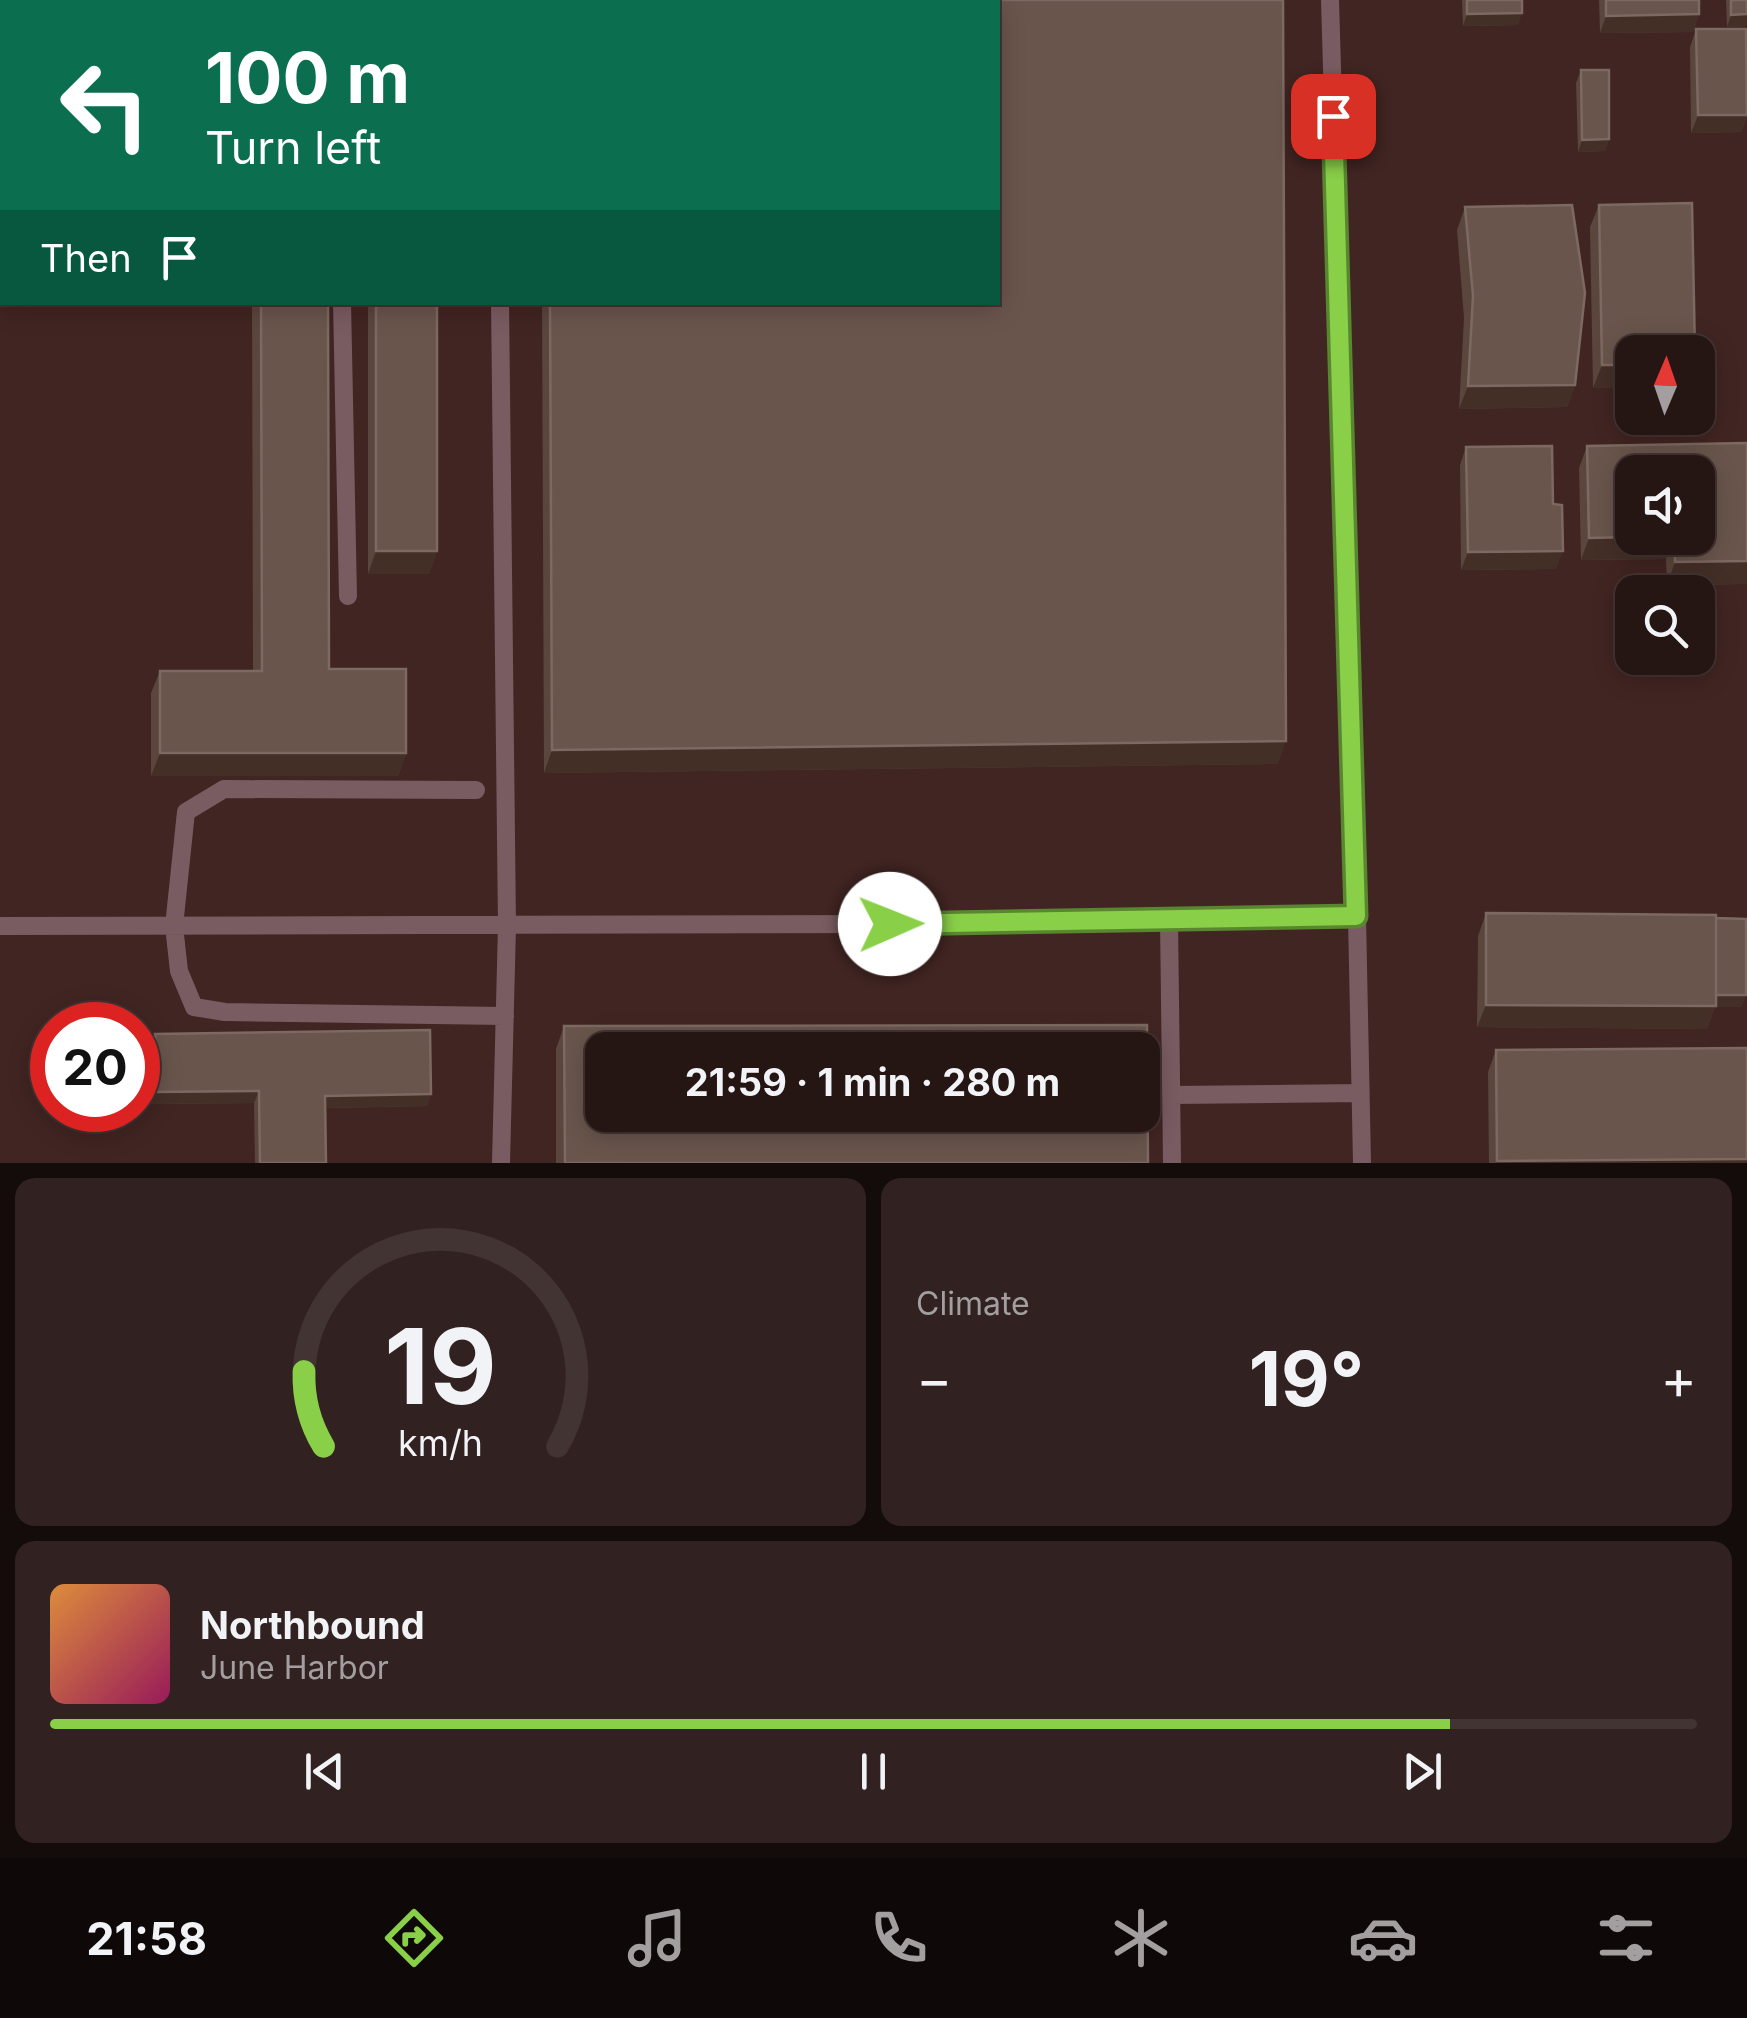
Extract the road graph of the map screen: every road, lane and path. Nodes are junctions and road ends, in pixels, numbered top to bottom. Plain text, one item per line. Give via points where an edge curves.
1 (1330, 0) edge
2 (342, 305) edge
3 (500, 305) edge
4 (348, 596) dead end
5 (476, 790) dead end
6 (1356, 916) junction
7 (1169, 919) junction
8 (0, 926) edge
9 (174, 926) junction
10 (507, 926) junction
11 (505, 1016) junction
12 (1360, 1092) junction
13 (1171, 1096) junction
14 (501, 1163) edge
15 (1172, 1163) edge
16 (1362, 1163) edge

1 - 6 lane
2 - 4 lane
3 - 10 lane
5 - 9 lane via 224,789 186,812
6 - 7 lane
6 - 12 lane
7 - 10 lane
7 - 13 lane
8 - 9 lane
9 - 10 lane
9 - 11 lane via 179,971 194,1007
10 - 11 lane
11 - 14 lane
12 - 13 lane
12 - 16 lane
13 - 15 lane

